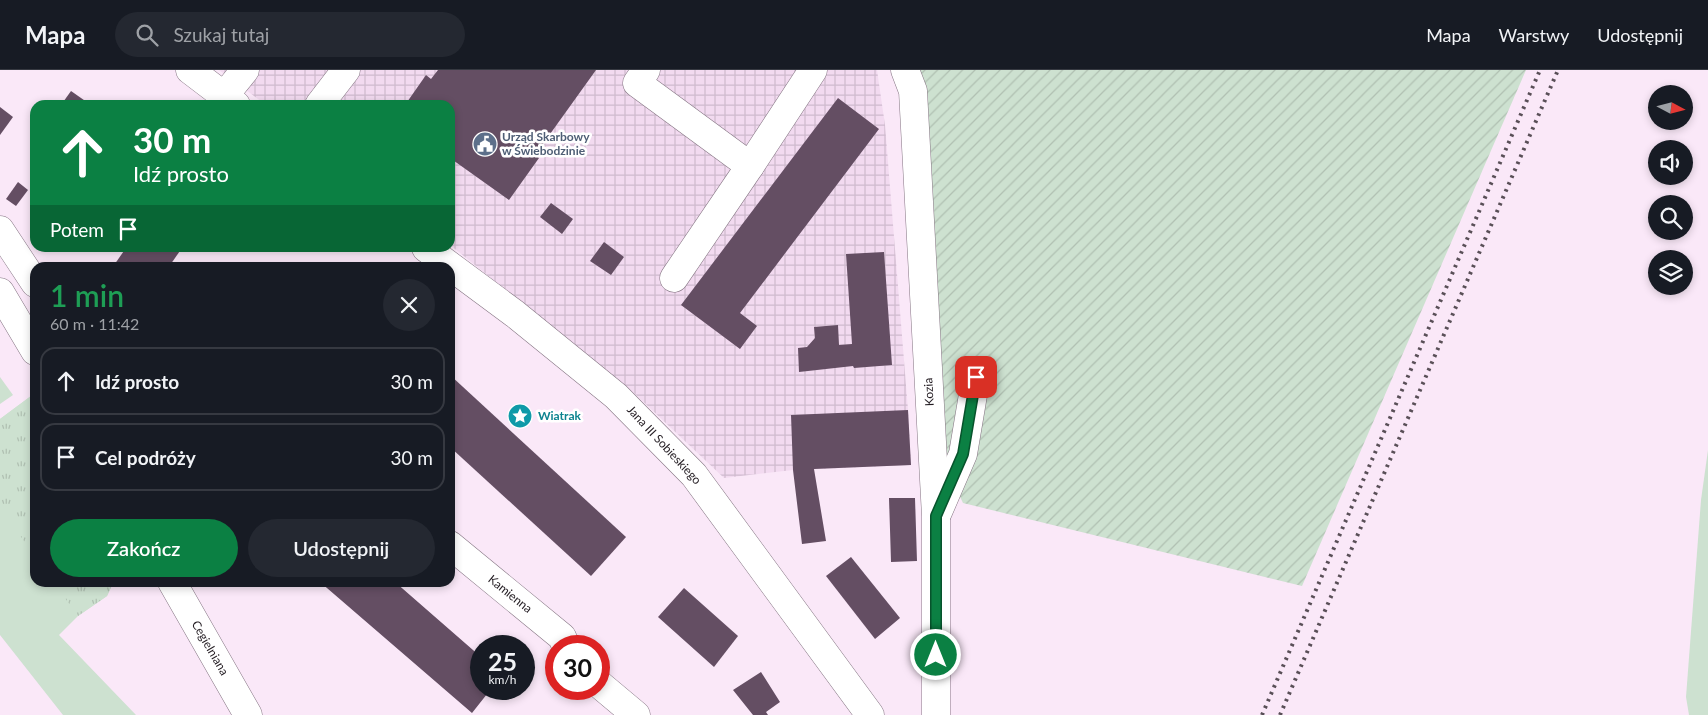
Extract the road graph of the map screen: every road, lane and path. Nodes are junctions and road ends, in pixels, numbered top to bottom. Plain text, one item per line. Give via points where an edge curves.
1 (190, 70) edge
2 (245, 70) edge
3 (346, 70) edge
4 (646, 70) edge
5 (813, 70) edge
6 (905, 70) edge
7 (230, 100) edge
8 (323, 100) edge
9 (750, 166) junction
10 (0, 230) edge
11 (431, 252) edge
12 (445, 262) edge
13 (455, 270) edge
14 (30, 275) edge
15 (674, 278) dead end
16 (0, 292) edge
17 (30, 343) edge
18 (976, 377) dead end
19 (936, 516) junction
20 (455, 549) edge
21 (175, 587) edge
22 (560, 635) edge
23 (610, 693) edge
24 (629, 708) edge
25 (248, 715) edge
26 (870, 715) edge
27 (936, 715) edge

1 - 7 street
2 - 7 street
3 - 8 street
4 - 9 street via 637,83
5 - 9 street
6 - 19 street, Kozia via 913,92
9 - 15 street
10 - 14 street
11 - 12 street, Jana III Sobieskiego
13 - 26 street, Jana III Sobieskiego via 616,396 694,475
16 - 17 street
18 - 19 street via 963,454
19 - 27 street, Kozia
20 - 22 street, Kamienna
21 - 25 street, Cegielniana
23 - 24 street

